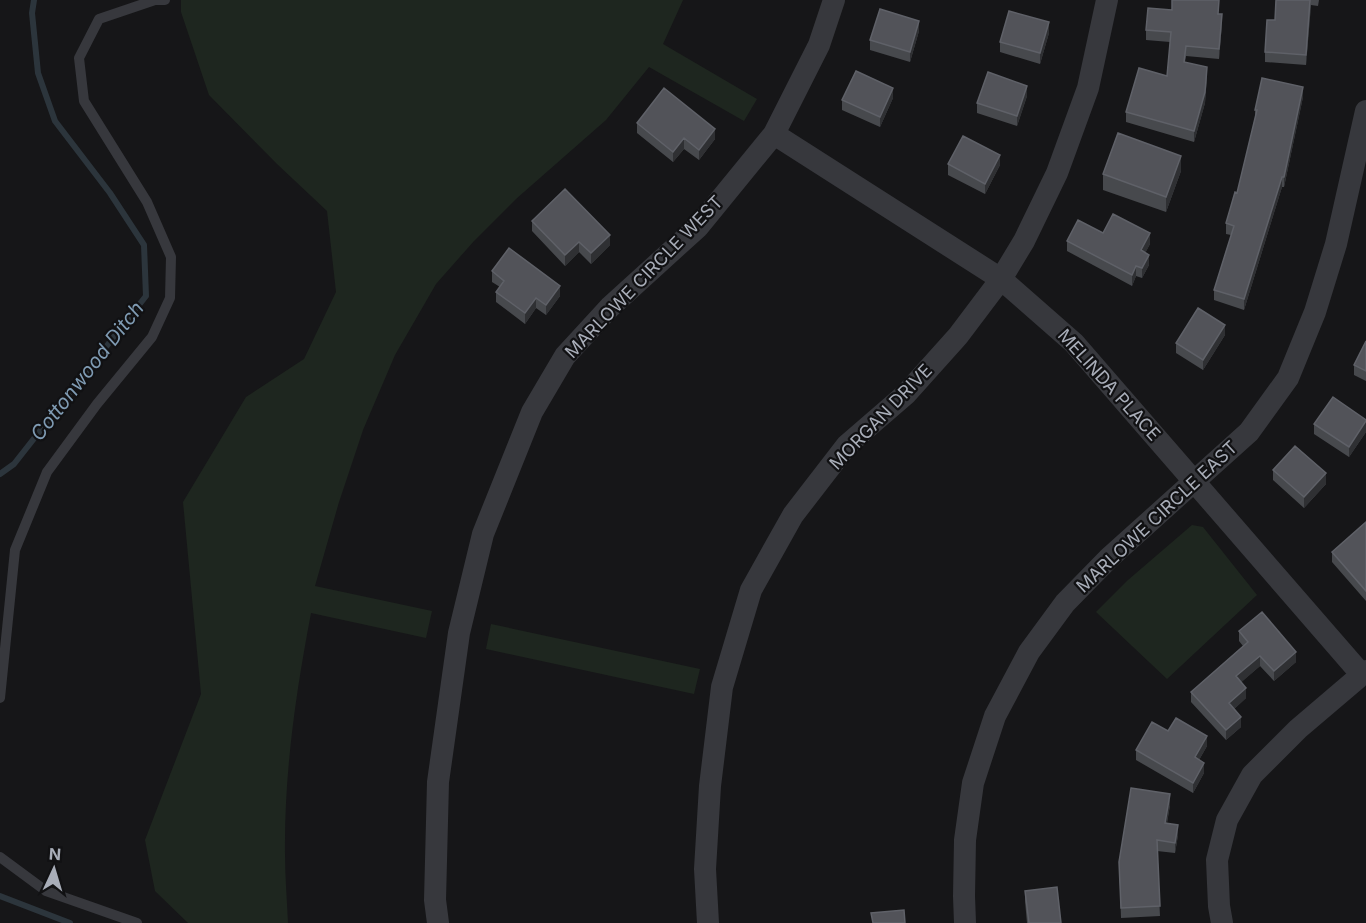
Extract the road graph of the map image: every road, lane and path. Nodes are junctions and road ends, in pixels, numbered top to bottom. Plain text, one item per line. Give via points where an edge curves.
1 (165, 0) edge
2 (834, 0) edge
3 (1107, 0) edge
4 (1366, 111) edge
5 (774, 134) junction
6 (1001, 279) junction
7 (1195, 481) junction
8 (1364, 673) edge
9 (0, 698) edge
10 (0, 856) edge
11 (137, 923) edge
12 (438, 923) edge
13 (708, 923) edge
14 (965, 923) edge
15 (1222, 923) edge

1 - 9 lane via 99,19 79,58 84,101 147,202 171,257 170,298 152,337 47,472 15,550
2 - 5 street, MARLOWE CIRCLE WEST via 819,45
3 - 6 street, MORGAN DRIVE via 1088,87 1057,173
4 - 7 street, MARLOWE CIRCLE EAST via 1336,244 1316,312 1288,378 1250,432
5 - 6 street, MELINDA PLACE
5 - 12 street, MARLOWE CIRCLE WEST via 698,227 610,307 565,356 532,412 483,534 459,633 438,782
6 - 7 street, MELINDA PLACE via 1074,343
6 - 13 street, MORGAN DRIVE via 958,336 906,394 841,454 793,515 751,590 722,687 708,810
7 - 8 street, MELINDA PLACE
7 - 14 street, MARLOWE CIRCLE EAST via 1065,603 1029,652 996,716 973,783 965,840
8 - 15 street via 1298,729 1252,775 1227,820 1217,860
10 - 11 lane via 46,891

